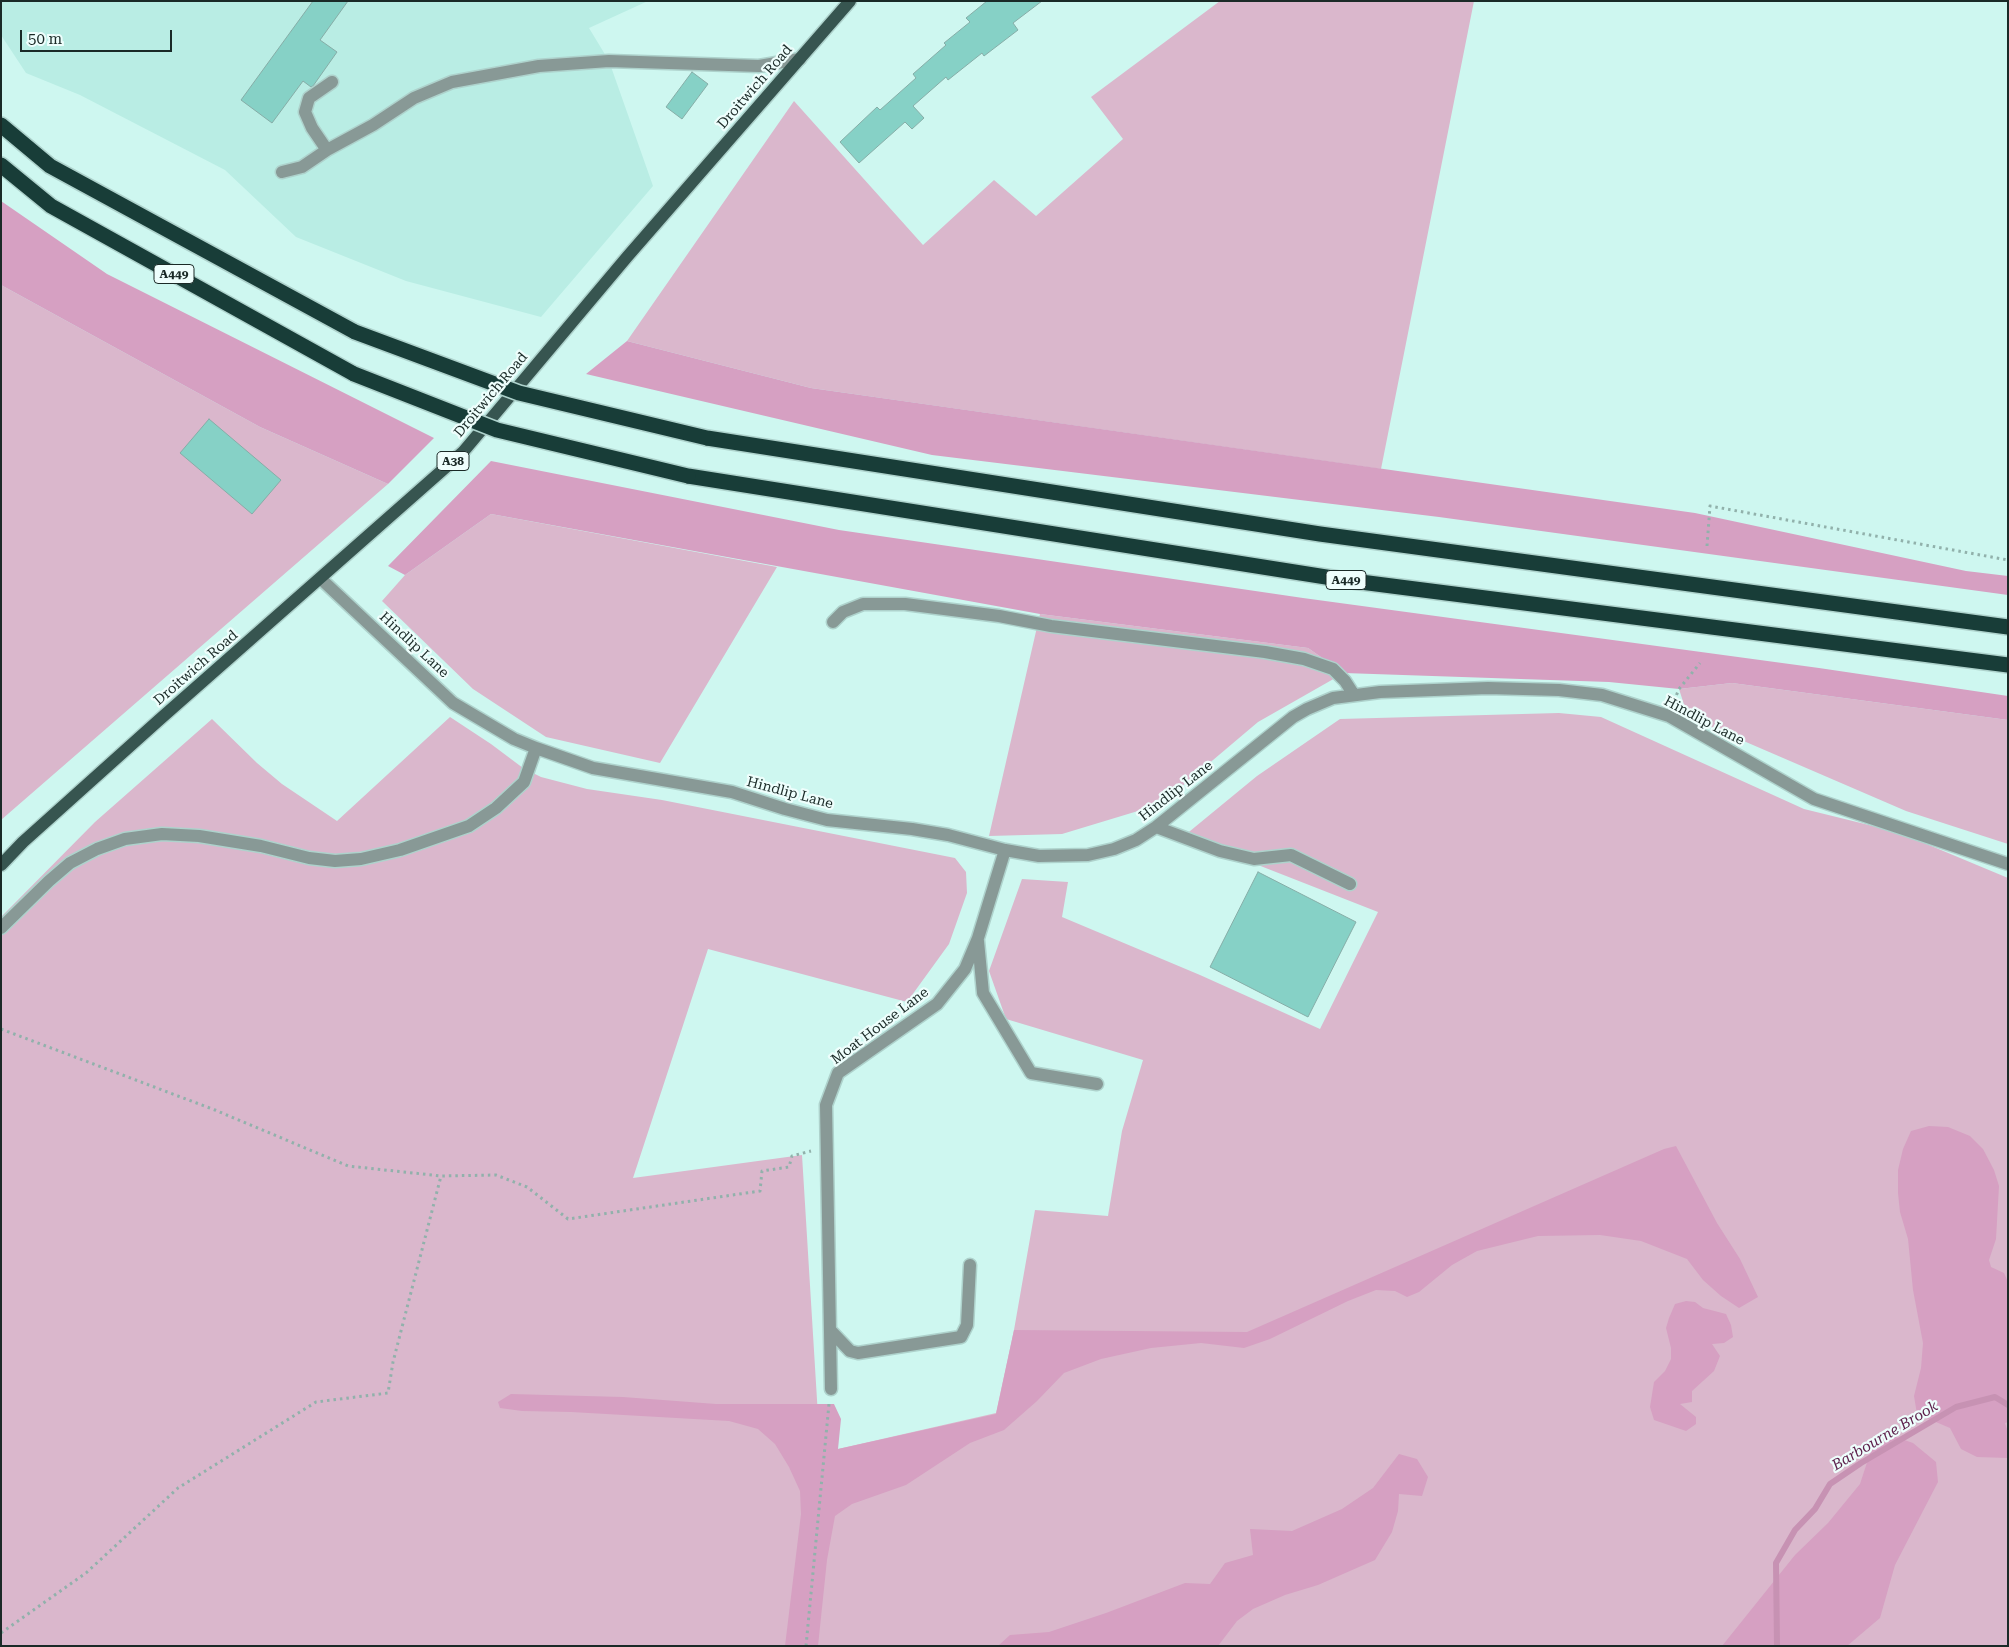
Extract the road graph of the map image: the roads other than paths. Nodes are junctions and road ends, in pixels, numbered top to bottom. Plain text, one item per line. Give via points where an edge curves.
1 (850, 1) edge
2 (800, 59) junction
3 (332, 82) dead end
4 (1, 125) edge
5 (327, 150) junction
6 (1, 165) edge
7 (282, 172) dead end
8 (321, 578) junction
9 (833, 622) dead end
10 (2008, 628) edge
11 (2008, 665) edge
12 (1354, 695) junction
13 (536, 748) junction
14 (1156, 827) junction
15 (1005, 850) junction
16 (2008, 864) edge
17 (1, 865) edge
18 (1350, 884) dead end
19 (1, 928) edge
20 (978, 938) junction
21 (1097, 1084) dead end
22 (970, 1265) dead end
23 (830, 1330) junction
24 (831, 1389) road end

1 - 2 main road, Droitwich Road / A38
2 - 5 street via 759,66 609,61 539,66 471,78 452,82 414,98
2 - 8 main road, Droitwich Road / A38 via 626,257 463,452
3 - 5 street via 309,98 305,112
4 - 10 highway, A449, bridge via 50,166 354,332 519,393 707,438 1320,534
5 - 7 street via 302,167
6 - 11 highway, A449, bridge via 51,206 354,374 497,430 688,476 1345,580
8 - 13 street, Hindlip Lane via 453,703 514,739
8 - 17 main road, Droitwich Road / A38 via 145,732
9 - 12 street via 843,612 863,604 905,604 1050,626 1264,652 1304,659 1333,669
12 - 14 street, Hindlip Lane via 1333,698 1293,717
12 - 16 street, Hindlip Lane via 1488,688 1602,695 1669,716 1814,799
13 - 15 street, Hindlip Lane via 593,768 732,792 827,820 948,835
13 - 19 street via 524,782 496,808 469,826 400,850 335,861 199,836 162,834 124,839 70,863
14 - 15 street, Hindlip Lane via 1136,840 1088,855 1040,856
14 - 18 street via 1220,851 1254,858 1291,855
15 - 20 street, Moat House Lane
20 - 21 street via 983,993 1031,1073
20 - 23 street, Moat House Lane via 966,969 937,1004 838,1073 826,1105
22 - 23 street via 967,1326 961,1337 858,1353 850,1351
23 - 24 street, Moat House Lane

